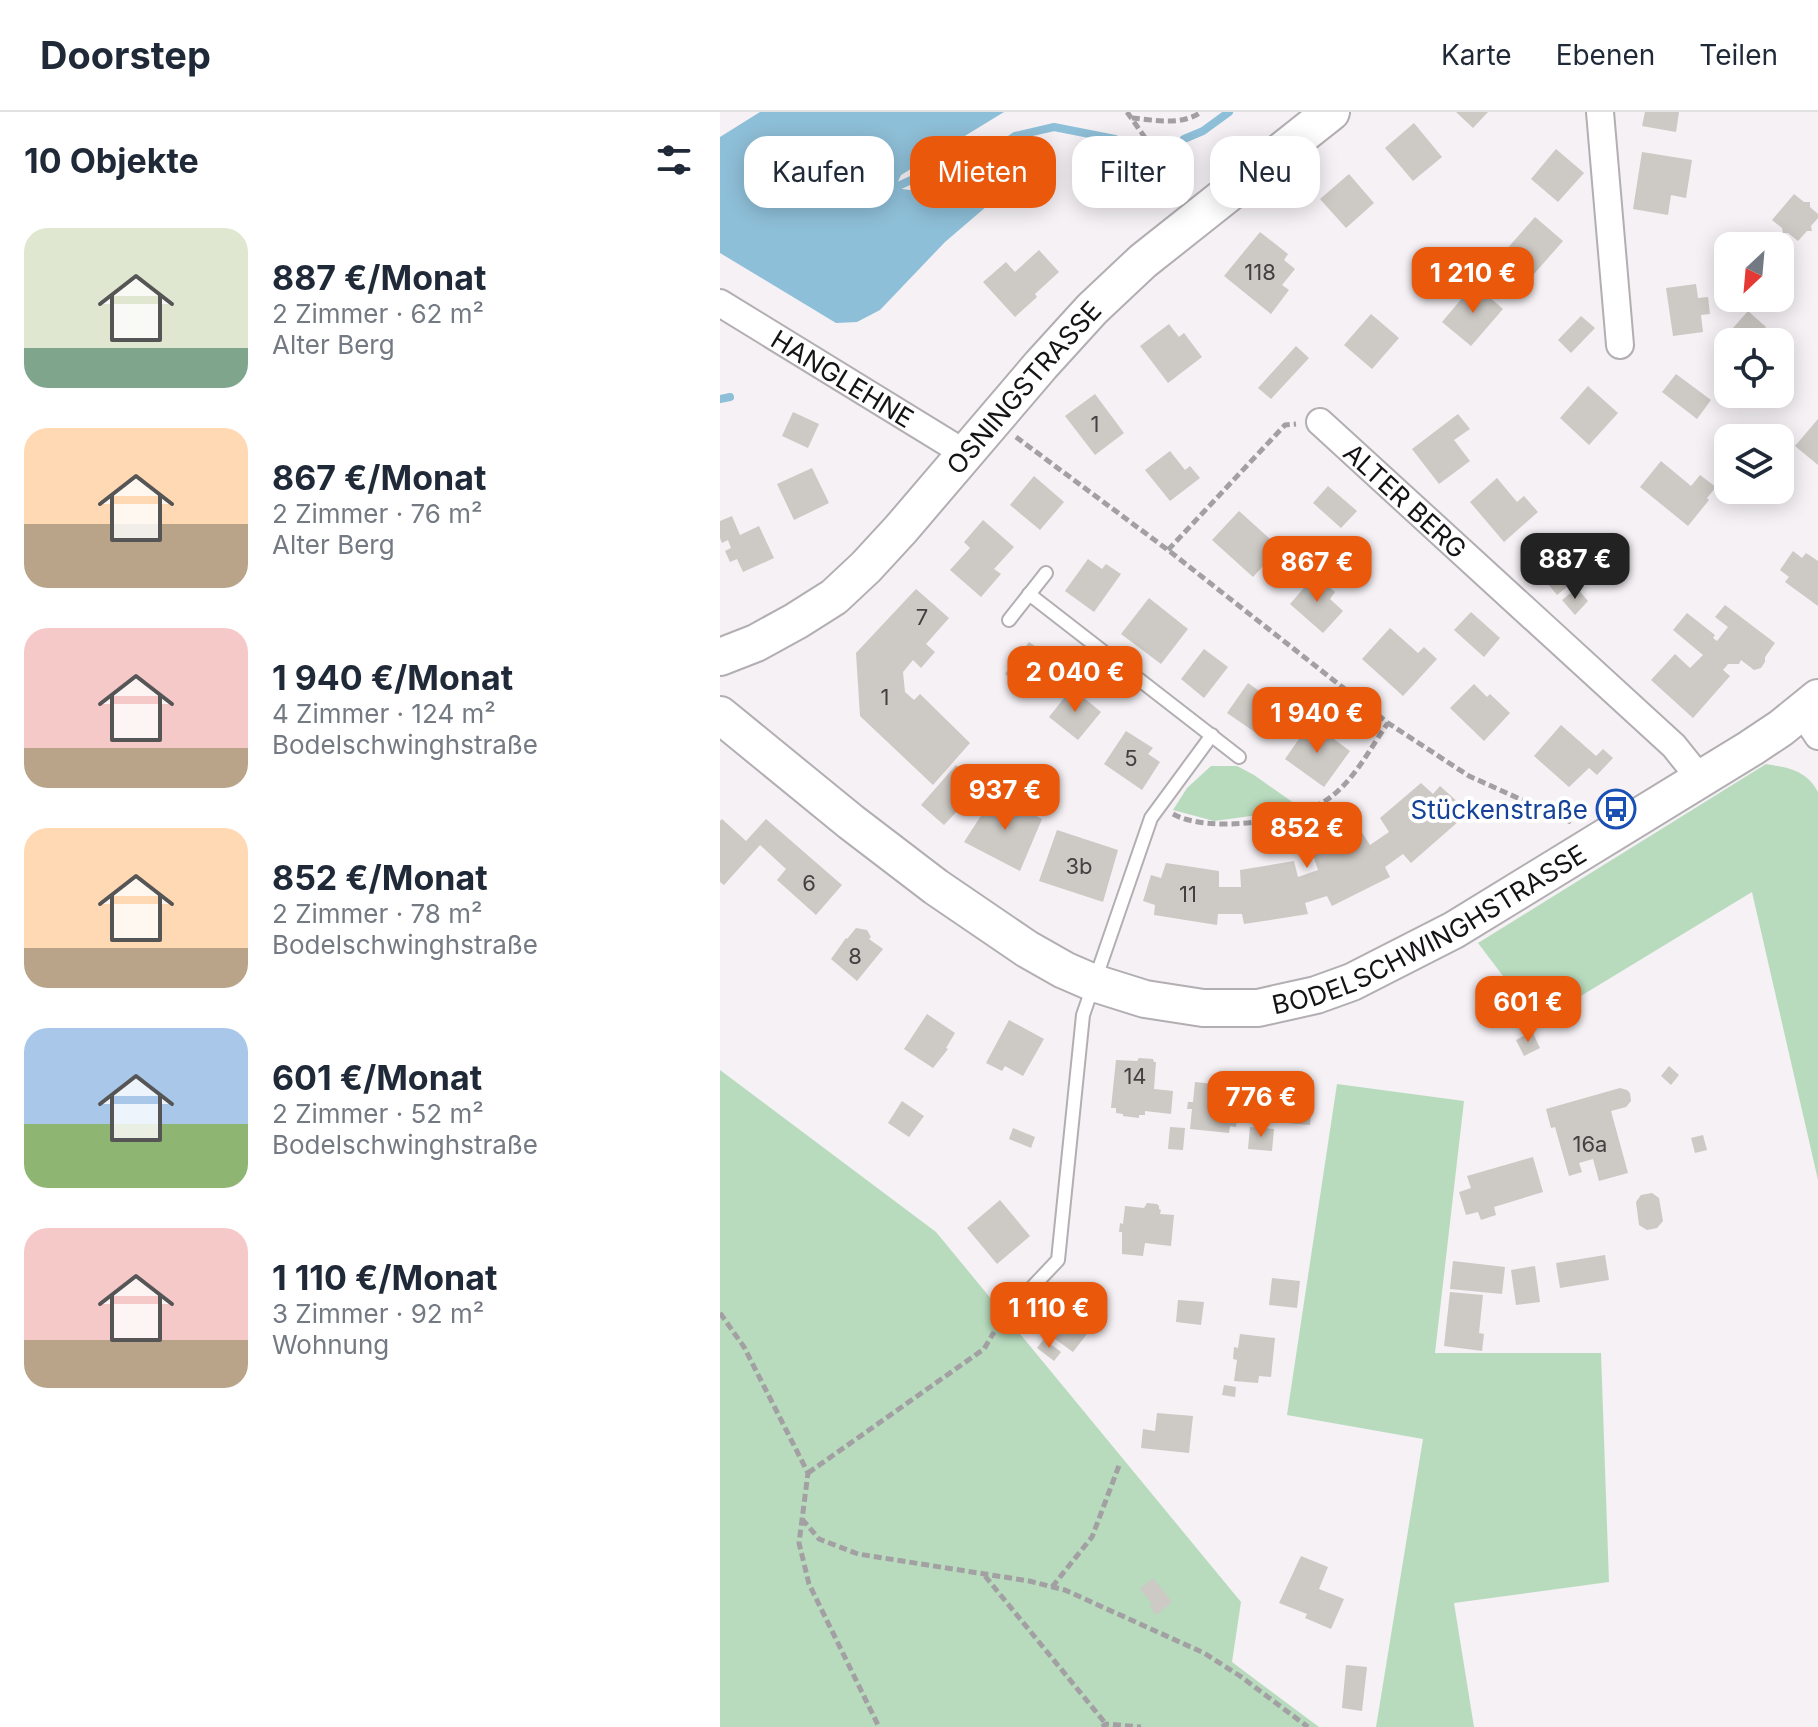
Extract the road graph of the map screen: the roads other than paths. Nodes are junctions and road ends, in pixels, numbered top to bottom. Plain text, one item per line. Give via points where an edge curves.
1 (1331, 112) edge
2 (1600, 112) edge
3 (720, 303) edge
4 (1620, 345) dead end
5 (1320, 422) road end
6 (966, 454) junction
7 (1046, 573) dead end
8 (1029, 594) junction
9 (1009, 620) dead end
10 (720, 657) edge
11 (720, 715) edge
12 (1813, 715) edge
13 (1212, 735) junction
14 (1239, 757) dead end
15 (1698, 780) junction
16 (1094, 983) junction
17 (1003, 1318) road end

1 - 6 street, OSNINGSTRASSE via 1143,261 1092,309
2 - 4 street
3 - 6 street, HANGLEHNE
5 - 15 street, ALTER BERG via 1674,746
6 - 10 street, OSNINGSTRASSE via 834,597 756,643
7 - 8 lane
8 - 9 lane
8 - 13 lane
11 - 16 street, BODELSCHWINGHSTRASSE via 936,887 1027,949
12 - 15 street, BODELSCHWINGHSTRASSE via 1781,728
13 - 14 lane
13 - 16 lane via 1151,818
15 - 16 street, BODELSCHWINGHSTRASSE via 1454,930 1316,995 1258,1008 1203,1008 1145,999
16 - 17 lane via 1080,1034 1058,1260

